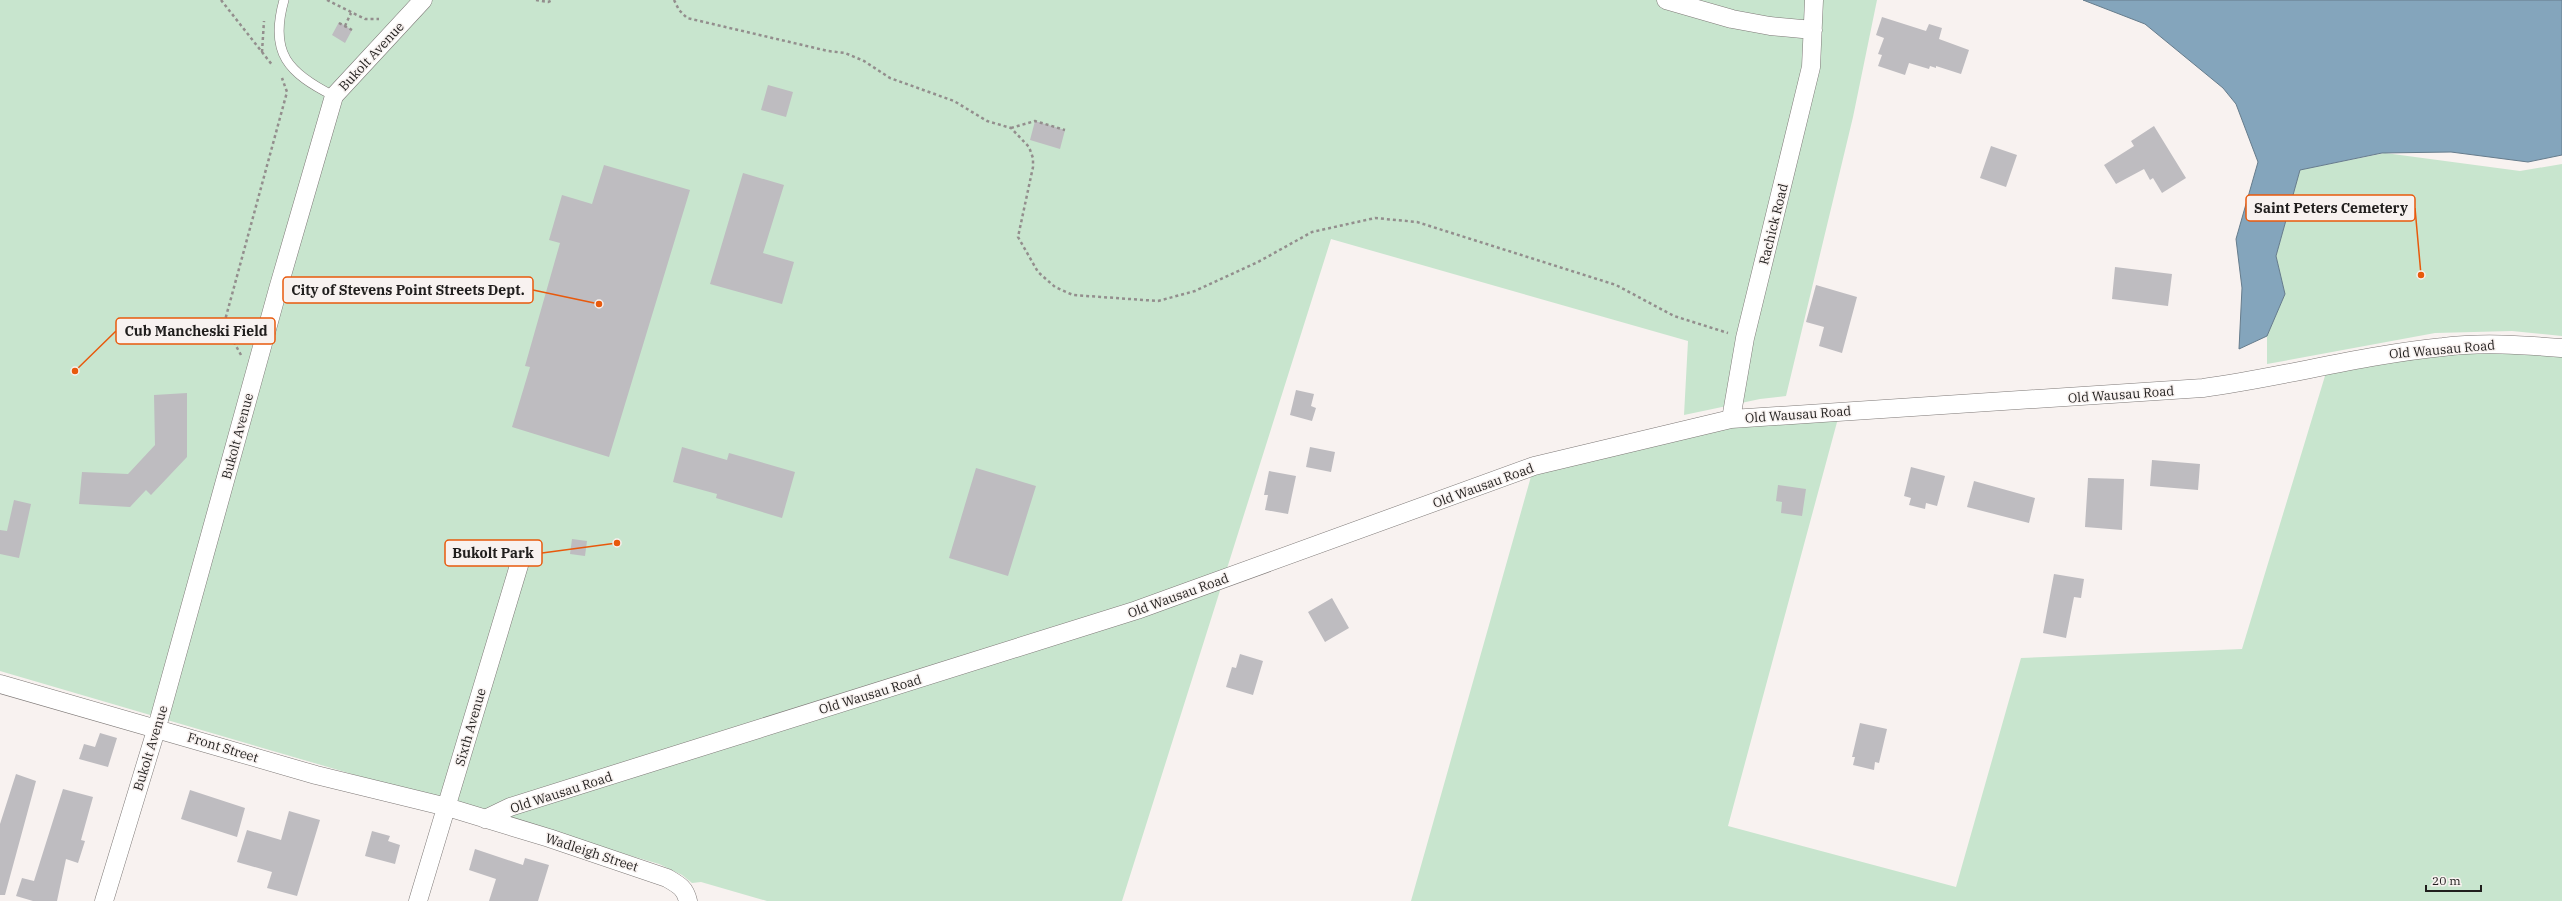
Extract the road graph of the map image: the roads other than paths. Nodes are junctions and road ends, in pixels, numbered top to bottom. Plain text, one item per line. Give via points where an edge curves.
1 (284, 0) edge
2 (423, 0) edge
3 (1666, 0) edge
4 (1814, 0) edge
5 (1813, 30) junction
6 (334, 96) junction
7 (2562, 348) edge
8 (1731, 419) junction
9 (523, 552) dead end
10 (0, 684) edge
11 (157, 728) junction
12 (447, 808) junction
13 (485, 819) junction
14 (104, 901) edge
15 (418, 901) edge
16 (688, 901) edge

1 - 6 lane via 278,22 283,53 290,66 302,78
2 - 6 street, Bukolt Avenue
3 - 5 street via 1754,23
4 - 5 street
5 - 8 street, Rachick Road via 1812,67 1746,338
6 - 11 street, Bukolt Avenue
7 - 8 street, Old Wausau Road via 2502,344 2444,346 2203,388
8 - 13 street, Old Wausau Road via 1534,466 1137,610 510,807
9 - 12 street, Sixth Avenue
10 - 11 street, Front Street
11 - 12 street, Front Street via 316,775
11 - 14 street, Bukolt Avenue
12 - 13 street
12 - 15 street, Sixth Avenue
13 - 16 street, Wadleigh Street via 658,874 680,886 686,892

